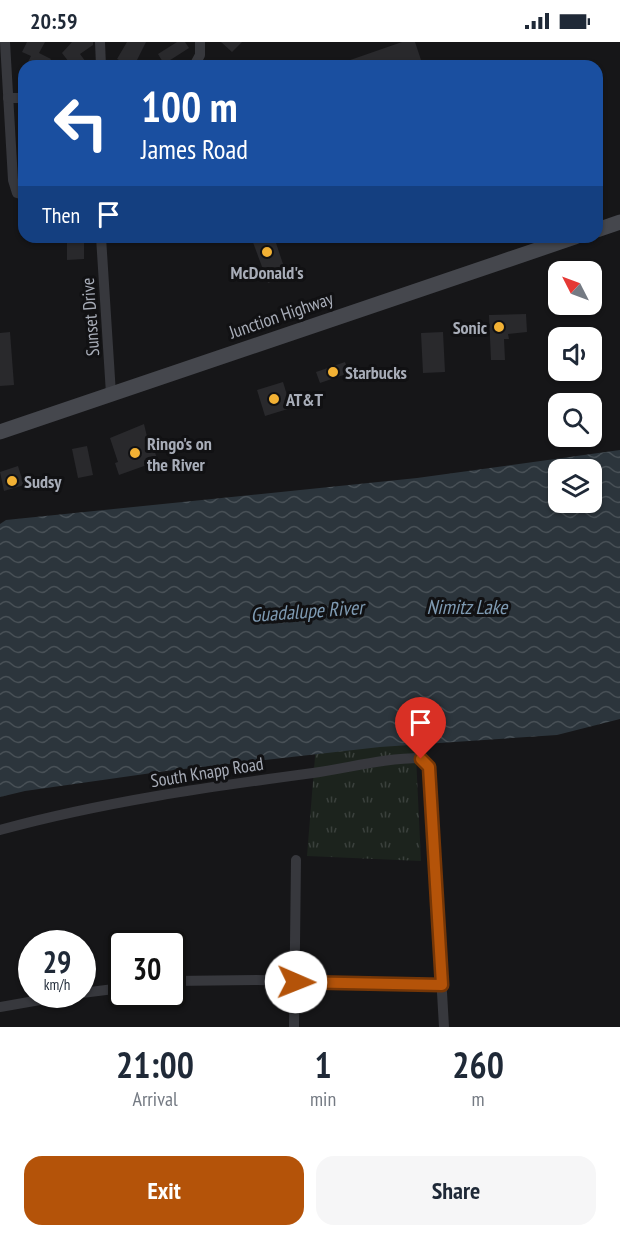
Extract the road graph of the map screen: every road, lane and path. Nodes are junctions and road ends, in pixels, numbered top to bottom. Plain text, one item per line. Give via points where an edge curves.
1 (5, 42) edge
2 (100, 42) edge
3 (200, 42) edge
4 (101, 60) edge
5 (197, 60) edge
6 (8, 98) junction
7 (18, 98) edge
8 (18, 193) edge
9 (620, 222) edge
10 (603, 228) edge
11 (101, 243) edge
12 (557, 243) edge
13 (111, 394) junction
14 (0, 432) edge
15 (0, 830) edge
16 (296, 860) dead end
17 (186, 981) edge
18 (296, 982) junction
19 (442, 985) junction
20 (18, 1004) edge
21 (0, 1007) edge
22 (294, 1027) edge
23 (444, 1027) edge

1 - 6 street
2 - 4 street
3 - 5 street
6 - 7 street
6 - 8 street via 13,180
9 - 10 main road
11 - 13 street, Sunset Drive
12 - 13 main road, Junction Highway
13 - 14 main road, Junction Highway
15 - 19 street, South Knapp Road via 179,793 397,759 421,759 429,767
16 - 18 street
17 - 18 street
18 - 19 street
18 - 22 street
19 - 23 street
20 - 21 street

